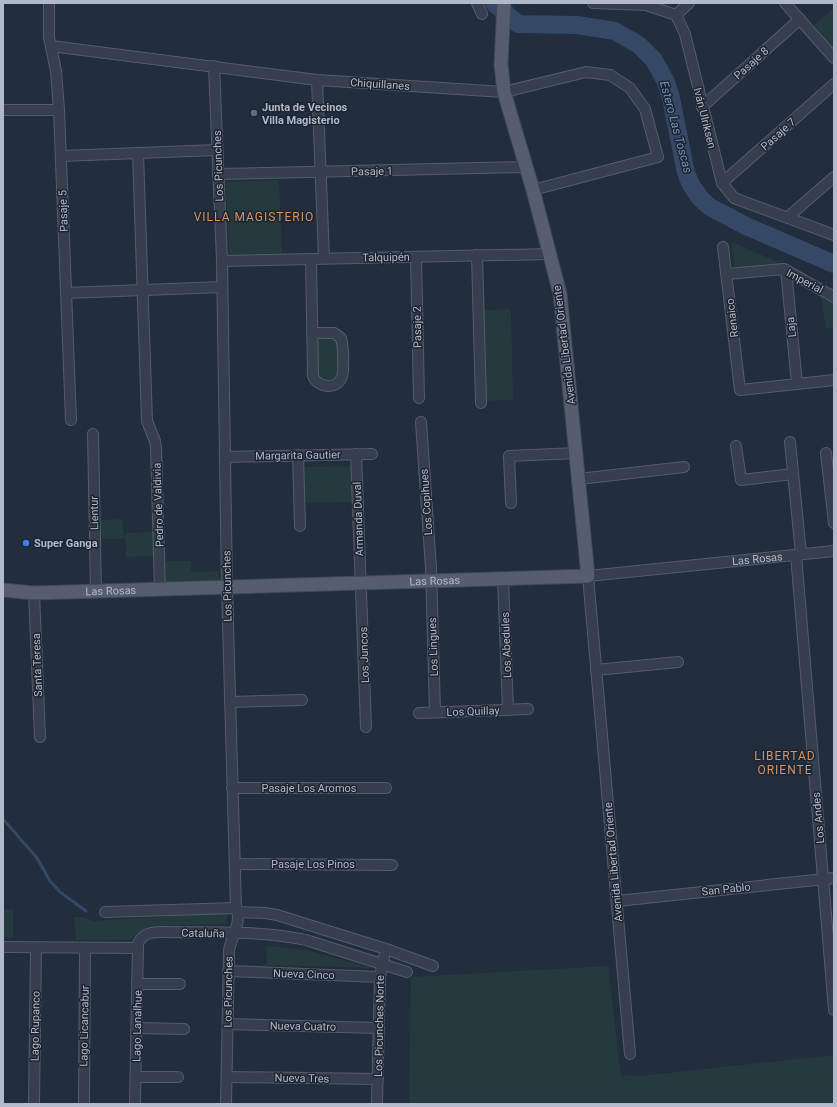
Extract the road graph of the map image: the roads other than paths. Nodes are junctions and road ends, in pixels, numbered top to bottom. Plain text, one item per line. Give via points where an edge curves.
1 (49, 3) edge
2 (477, 3) edge
3 (504, 3) edge
4 (593, 3) edge
5 (689, 3) edge
6 (785, 3) edge
7 (482, 14) dead end
8 (676, 15) junction
9 (800, 19) junction
10 (51, 46) junction
11 (834, 58) edge
12 (214, 66) junction
13 (317, 80) junction
14 (834, 84) edge
15 (504, 92) junction
16 (702, 107) junction
17 (3, 110) edge
18 (59, 110) junction
19 (217, 150) junction
20 (138, 153) junction
21 (61, 156) junction
22 (526, 167) junction
23 (321, 172) junction
24 (218, 174) junction
25 (834, 176) edge
26 (722, 183) junction
27 (533, 190) junction
28 (788, 217) junction
29 (834, 235) edge
30 (723, 247) dead end
31 (550, 254) junction
32 (477, 255) junction
33 (416, 257) junction
34 (311, 258) junction
35 (324, 258) junction
36 (222, 261) junction
37 (786, 270) junction
38 (726, 274) junction
39 (222, 287) junction
40 (142, 290) junction
41 (66, 293) junction
42 (834, 297) edge
43 (312, 333) junction
44 (834, 380) edge
45 (796, 384) junction
46 (419, 398) dead end
47 (481, 402) dead end
48 (71, 420) dead end
49 (421, 422) dead end
50 (93, 434) dead end
51 (790, 442) dead end
52 (736, 446) dead end
53 (576, 453) junction
54 (826, 453) dead end
55 (356, 454) junction
56 (372, 454) dead end
57 (298, 455) junction
58 (225, 457) junction
59 (684, 467) dead end
60 (793, 474) junction
61 (579, 479) junction
62 (512, 503) dead end
63 (834, 523) edge
64 (300, 526) dead end
65 (834, 551) edge
66 (799, 554) junction
67 (588, 576) junction
68 (503, 579) junction
69 (431, 581) junction
70 (361, 584) junction
71 (226, 588) junction
72 (3, 590) edge
73 (160, 590) junction
74 (96, 592) junction
75 (34, 594) junction
76 (678, 662) dead end
77 (596, 670) junction
78 (302, 700) dead end
79 (230, 702) junction
80 (508, 710) junction
81 (528, 710) dead end
82 (435, 712) junction
83 (419, 713) dead end
84 (366, 727) dead end
85 (40, 737) dead end
86 (232, 788) junction
87 (386, 788) dead end
88 (235, 864) junction
89 (392, 865) dead end
90 (834, 878) edge
91 (823, 879) junction
92 (617, 901) junction
93 (237, 910) junction
94 (105, 912) dead end
95 (234, 934) junction
96 (3, 947) edge
97 (36, 948) junction
98 (85, 948) junction
99 (138, 948) junction
100 (386, 950) junction
101 (382, 963) junction
102 (433, 966) dead end
103 (228, 971) junction
104 (407, 972) dead end
105 (380, 977) junction
106 (138, 984) junction
107 (180, 984) dead end
108 (834, 1010) edge
109 (228, 1024) junction
110 (137, 1028) junction
111 (379, 1028) junction
112 (184, 1029) dead end
113 (630, 1054) dead end
114 (178, 1076) dead end
115 (136, 1077) junction
116 (226, 1077) junction
117 (378, 1079) junction
118 (34, 1104) edge
119 (84, 1104) edge
120 (135, 1104) edge
121 (226, 1104) edge
122 (377, 1104) edge

1 - 10 street, Pasaje 5
2 - 7 street
3 - 15 main road, Avenida Libertad Oriente via 501,64
4 - 8 street via 646,5
5 - 8 street
6 - 9 street
8 - 16 street, Iván Ulriksen via 685,34
9 - 11 street
9 - 16 street, Pasaje 8
10 - 12 street, Chiquillanes
10 - 18 street, Pasaje 5
12 - 13 street, Chiquillanes
12 - 19 street, Los Picunches
13 - 15 street, Chiquillanes
13 - 23 street
14 - 26 street, Pasaje 7
15 - 22 main road, Avenida Libertad Oriente
15 - 27 street, Chiquillanes via 586,72 610,75 630,88 645,109 658,157
16 - 26 street, Iván Ulriksen
17 - 18 street
18 - 21 street, Pasaje 5
19 - 20 street
19 - 24 street, Los Picunches
20 - 21 street
20 - 40 street
21 - 41 street, Pasaje 5
22 - 23 street, Pasaje 1
22 - 27 main road, Avenida Libertad Oriente
23 - 24 street, Pasaje 1
23 - 35 street
24 - 36 street, Los Picunches
25 - 28 street
26 - 28 street, Iván Ulriksen via 734,198
27 - 31 main road, Avenida Libertad Oriente
28 - 29 street, Iván Ulriksen
30 - 38 street, Renaico
31 - 32 street, Talquipén
31 - 53 main road, Avenida Libertad Oriente via 563,316
32 - 33 street, Talquipén
32 - 47 street
33 - 35 street, Talquipén
33 - 46 street, Pasaje 2
34 - 35 street, Talquipén
34 - 36 street, Talquipén
34 - 43 street
36 - 39 street, Los Picunches
37 - 38 street, Imperial
37 - 42 street, Imperial
37 - 45 street, Laja
38 - 45 street, Renaico via 740,390
39 - 40 street
39 - 58 street, Los Picunches
40 - 41 street
40 - 73 street, Pedro de Valdivia via 147,421 156,448
41 - 48 street, Pasaje 5
43 - 43 street via 334,333 341,338 343,375 336,384 323,385 314,379
44 - 45 street
49 - 69 street, Los Copihues
50 - 74 street, Lientur
51 - 60 street, Los Andes
52 - 60 street via 741,480
53 - 61 main road, Avenida Libertad Oriente
53 - 62 street via 509,456
54 - 63 street
55 - 56 street, Margarita Gautier
55 - 57 street, Margarita Gautier
55 - 70 street, Armanda Duval
57 - 58 street, Margarita Gautier
57 - 64 street
58 - 71 street, Los Picunches
59 - 61 street
60 - 66 street, Los Andes
61 - 67 main road, Avenida Libertad Oriente
65 - 66 street, Las Rosas
66 - 67 street, Las Rosas
66 - 91 street, Los Andes
67 - 68 main road, Las Rosas
67 - 77 street, Avenida Libertad Oriente
68 - 69 main road, Las Rosas
68 - 80 street, Los Abedules
69 - 70 main road, Las Rosas
69 - 82 street, Los Lingues
70 - 71 main road, Las Rosas
70 - 84 street, Los Juncos
71 - 73 main road, Las Rosas
71 - 79 street, Los Picunches
72 - 75 main road, Las Rosas
73 - 74 main road, Las Rosas
74 - 75 main road, Las Rosas
75 - 85 street, Santa Teresa
76 - 77 street
77 - 92 street, Avenida Libertad Oriente
78 - 79 street
79 - 86 street, Los Picunches
80 - 81 street, Los Quillay
80 - 82 street, Los Quillay
82 - 83 street, Los Quillay
86 - 87 street, Pasaje Los Aromos
86 - 88 street, Los Picunches
88 - 89 street, Pasaje Los Pinos
88 - 93 street, Los Picunches
90 - 91 street, San Pablo
91 - 92 street, San Pablo
91 - 108 street, Los Andes
92 - 113 street, Avenida Libertad Oriente
93 - 94 street
93 - 95 street, Los Picunches via 238,922
93 - 100 street via 277,915
95 - 99 street, Cataluña via 152,932 145,934
95 - 101 street, Cataluña via 306,940
95 - 103 street, Los Picunches via 229,950
96 - 97 street
97 - 98 street
97 - 118 street, Lago Rupanco
98 - 99 street
98 - 119 street, Lago Licancabur
99 - 106 street, Lago Lanalhue
100 - 101 street, Los Picunches Norte
100 - 102 street
101 - 104 street, Cataluña
101 - 105 street, Los Picunches Norte
103 - 105 street, Nueva Cinco
103 - 109 street, Los Picunches
105 - 111 street, Los Picunches Norte
106 - 107 street
106 - 110 street, Lago Lanalhue
109 - 111 street, Nueva Cuatro
109 - 116 street, Los Picunches
110 - 112 street
110 - 115 street, Lago Lanalhue
111 - 117 street, Los Picunches Norte
114 - 115 street
115 - 120 street, Lago Lanalhue
116 - 117 street, Nueva Tres
116 - 121 street, Los Picunches
117 - 122 street, Los Picunches Norte

